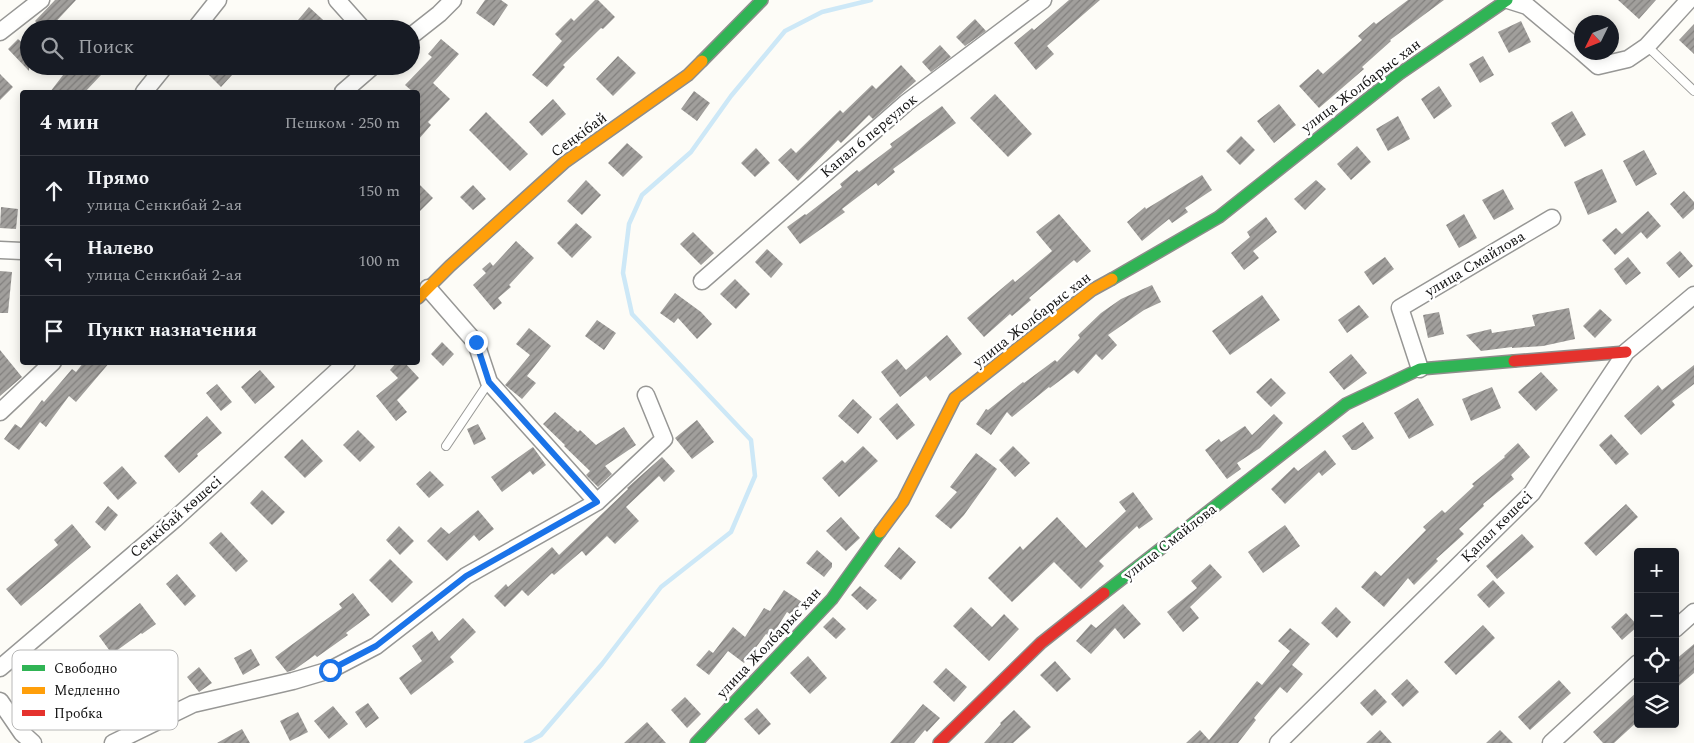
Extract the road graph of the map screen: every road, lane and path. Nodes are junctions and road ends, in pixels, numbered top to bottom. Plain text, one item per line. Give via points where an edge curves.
1 (42, 0) edge
2 (218, 0) edge
3 (337, 0) edge
4 (453, 0) edge
5 (762, 0) edge
6 (1043, 0) edge
7 (1508, 0) edge
8 (1689, 0) edge
9 (202, 20) edge
10 (355, 20) edge
11 (420, 29) edge
12 (0, 32) edge
13 (1574, 45) edge
14 (1647, 46) junction
15 (1591, 60) edge
16 (158, 75) edge
17 (363, 75) edge
18 (146, 90) edge
19 (345, 90) edge
20 (1694, 91) edge
21 (1552, 218) dead end
22 (0, 250) edge
23 (20, 251) edge
24 (702, 281) dead end
25 (422, 293) edge
26 (1694, 295) edge
27 (1626, 352) junction
28 (50, 365) edge
29 (344, 365) edge
30 (1420, 369) junction
31 (489, 382) junction
32 (646, 395) dead end
33 (0, 412) edge
34 (446, 446) dead end
35 (597, 502) junction
36 (1694, 612) edge
37 (1679, 625) edge
38 (21, 650) edge
39 (12, 658) edge
40 (1634, 667) edge
41 (0, 668) edge
42 (0, 701) edge
43 (178, 711) edge
44 (12, 718) edge
45 (20, 730) edge
46 (140, 730) edge
47 (33, 743) edge
48 (113, 743) edge
49 (696, 743) edge
50 (939, 743) edge
51 (1278, 743) edge
52 (1551, 743) edge

1 - 12 street
2 - 9 street
3 - 10 street
4 - 11 street
5 - 25 street, Сеңкібай via 688,75 565,162
6 - 24 street, Капал 6 переулок via 906,103
7 - 13 street via 1527,6
7 - 49 street, улица Жолбарыс хан via 1399,74 1219,216 1092,290 955,398 903,501 832,599
8 - 14 street
14 - 15 street via 1628,59 1598,66
14 - 20 lane
16 - 18 street
17 - 19 street
21 - 30 street, улица Смайлова via 1400,308
22 - 23 street
25 - 31 street via 476,342
26 - 27 street, Қапал көшесі
27 - 30 street, улица Смайлова
27 - 51 street, Қапал көшесі via 1532,493
28 - 33 street
29 - 38 street, Сеңкібай көшесі via 175,519
30 - 50 street, улица Смайлова via 1346,404 1041,643
31 - 34 lane
31 - 35 street
32 - 35 street via 664,439
35 - 43 street via 466,576 376,646 330,670 193,704
36 - 37 street
39 - 41 street, Сеңкібай көшесі
40 - 52 street
42 - 44 street
45 - 47 street
46 - 48 street

